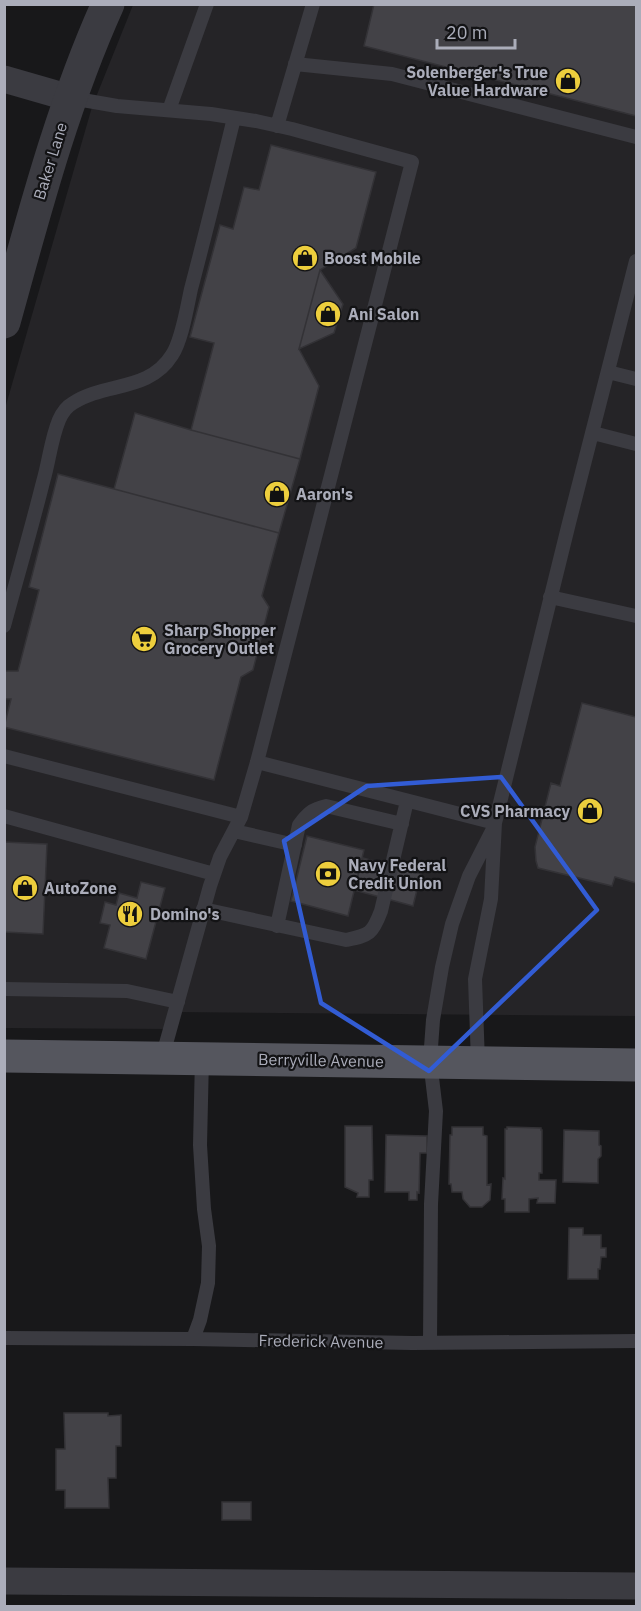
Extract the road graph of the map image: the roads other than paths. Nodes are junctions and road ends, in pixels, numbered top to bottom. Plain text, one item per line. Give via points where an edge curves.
1 (108, 4) edge
2 (207, 4) edge
3 (313, 4) edge
4 (295, 64) junction
5 (4, 79) edge
6 (70, 98) junction
7 (169, 110) junction
8 (234, 118) junction
9 (277, 126) junction
10 (636, 137) edge
11 (636, 261) edge
12 (4, 322) edge
13 (608, 372) junction
14 (636, 379) edge
15 (593, 433) junction
16 (636, 444) edge
17 (550, 597) junction
18 (636, 616) edge
19 (4, 626) edge
20 (4, 756) edge
21 (257, 762) junction
22 (407, 801) junction
23 (4, 816) edge
24 (241, 817) junction
25 (402, 824) junction
26 (495, 824) junction
27 (234, 831) junction
28 (295, 845) junction
29 (214, 874) junction
30 (203, 909) junction
31 (277, 926) junction
32 (4, 989) edge
33 (178, 1002) junction
34 (4, 1056) edge
35 (162, 1058) junction
36 (202, 1058) junction
37 (430, 1061) junction
38 (478, 1062) junction
39 (636, 1065) edge
40 (4, 1338) edge
41 (193, 1339) junction
42 (636, 1341) edge
43 (430, 1342) junction
44 (4, 1581) edge
45 (636, 1586) edge

1 - 6 street, Baker Lane
2 - 7 lane
3 - 4 lane
4 - 9 lane
4 - 10 lane via 392,74
5 - 6 street
6 - 7 lane
6 - 12 street, Baker Lane
7 - 8 lane
8 - 9 lane
8 - 19 lane via 173,354 147,377 131,385 88,394 65,409 55,432
9 - 21 lane via 412,162
11 - 13 lane
13 - 14 lane
13 - 15 lane
15 - 16 lane
15 - 17 lane
17 - 18 lane
17 - 26 lane
20 - 24 lane
21 - 22 lane
21 - 24 lane
22 - 25 lane
22 - 26 lane
23 - 29 lane
24 - 27 lane
25 - 28 lane via 333,807 316,808 299,825
25 - 31 lane via 381,912 376,925 365,936 346,940
26 - 37 lane via 469,876 452,924
26 - 38 lane via 491,899 475,979
27 - 28 lane
27 - 29 lane
28 - 31 lane
29 - 30 lane
30 - 31 lane
30 - 33 lane
32 - 33 lane via 127,991
33 - 35 lane
34 - 35 main road, Berryville Avenue
35 - 36 main road, Berryville Avenue
36 - 37 main road, Berryville Avenue
36 - 41 lane via 200,1145 209,1246 208,1283
37 - 38 main road, Berryville Avenue
37 - 43 lane via 436,1112
38 - 39 main road, Berryville Avenue
40 - 41 lane, Frederick Avenue
41 - 43 lane, Frederick Avenue
42 - 43 lane, Frederick Avenue
44 - 45 street

